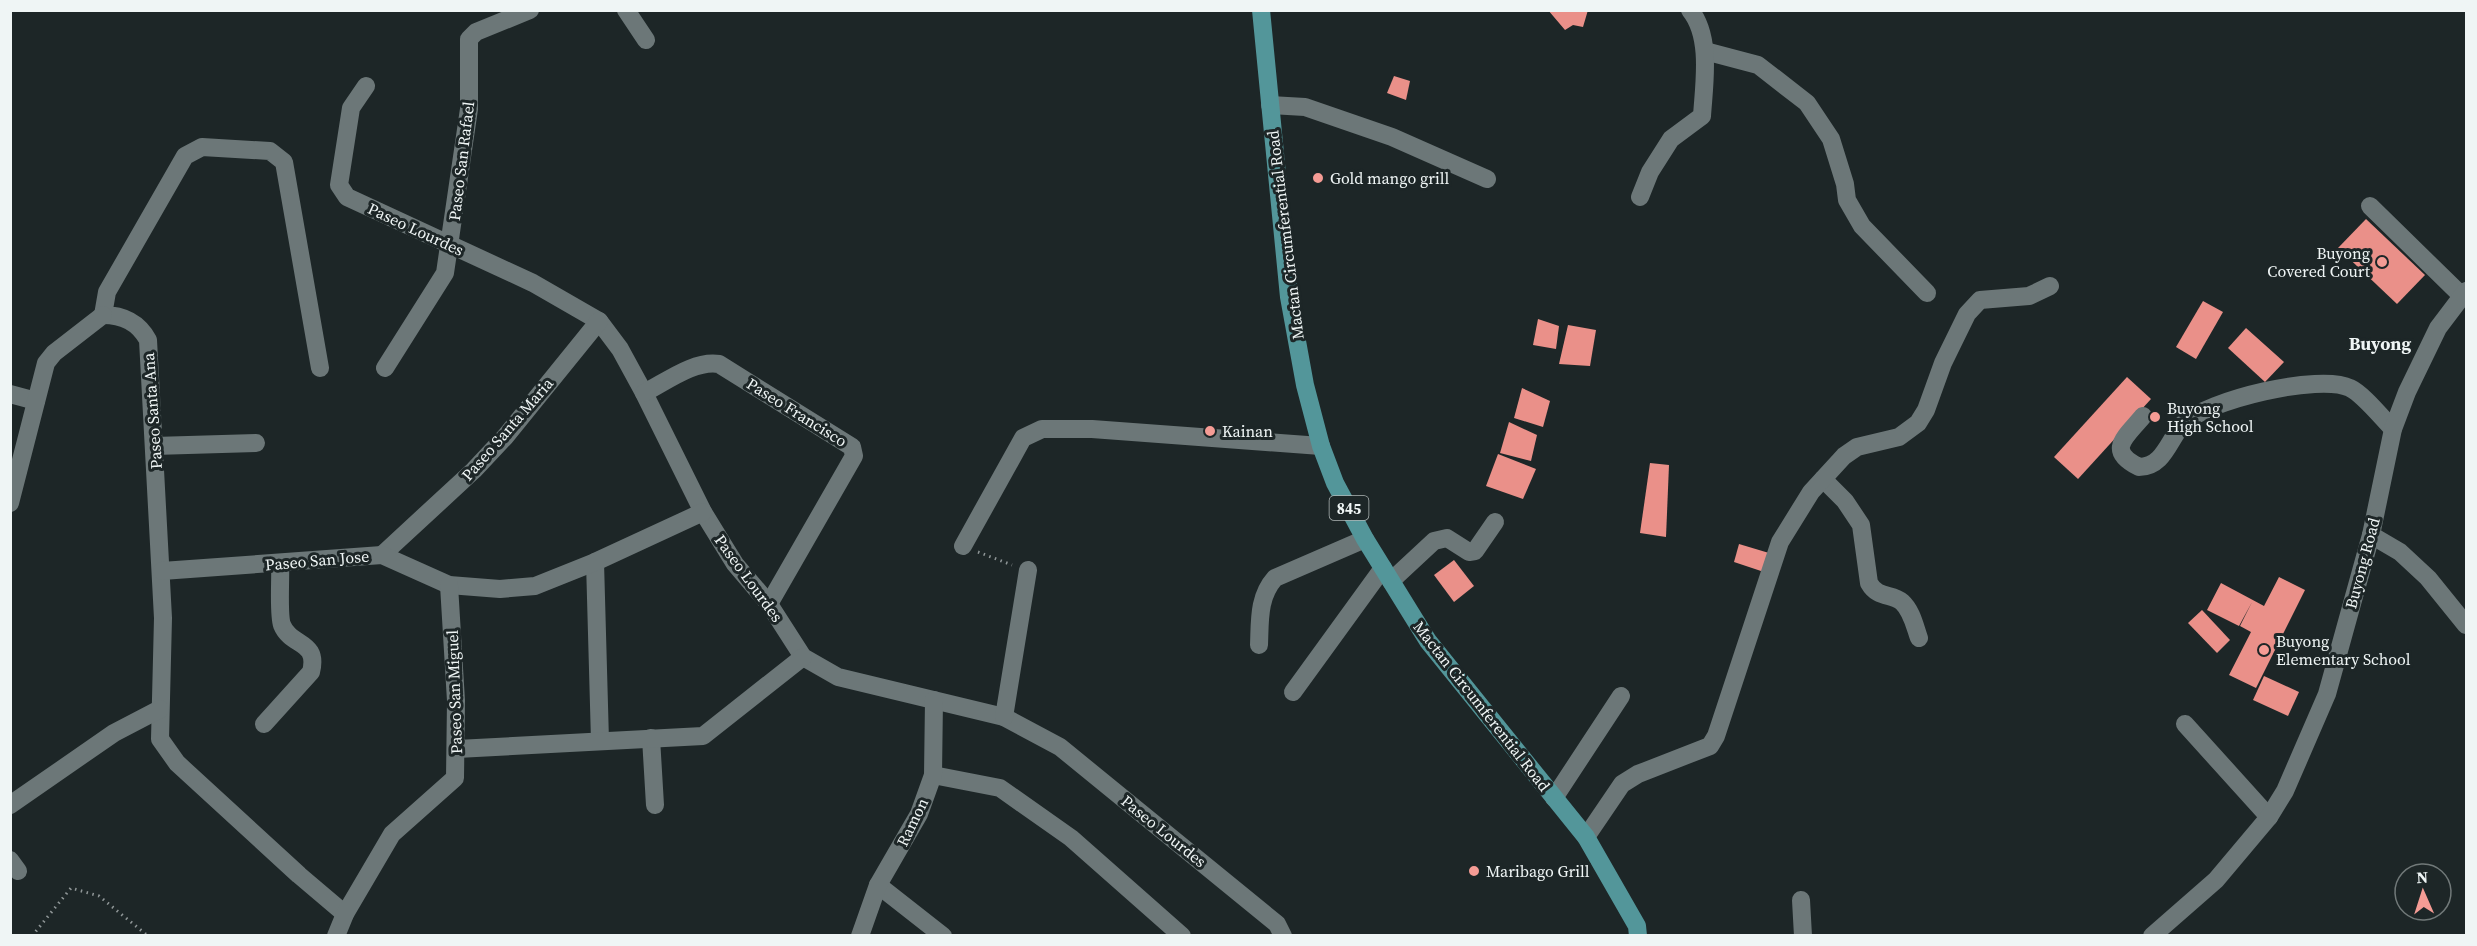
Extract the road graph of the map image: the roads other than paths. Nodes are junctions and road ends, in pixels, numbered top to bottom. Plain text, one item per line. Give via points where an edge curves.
1 (530, 10) edge
2 (626, 10) edge
3 (1261, 10) edge
4 (1690, 10) edge
5 (646, 40) dead end
6 (1705, 51) junction
7 (366, 86) dead end
8 (1270, 105) junction
9 (1487, 179) dead end
10 (1640, 197) dead end
11 (2370, 206) dead end
12 (451, 246) junction
13 (2050, 286) dead end
14 (1927, 293) dead end
15 (2464, 294) edge
16 (103, 315) junction
17 (599, 321) junction
18 (320, 368) dead end
19 (385, 368) dead end
20 (644, 393) junction
21 (10, 394) edge
22 (36, 401) junction
23 (2143, 416) dead end
24 (2393, 429) junction
25 (256, 443) dead end
26 (154, 446) junction
27 (1321, 446) junction
28 (1823, 479) junction
29 (10, 503) edge
30 (703, 512) junction
31 (1495, 522) dead end
32 (2371, 535) junction
33 (1365, 539) junction
34 (963, 546) road end
35 (382, 555) junction
36 (595, 562) junction
37 (280, 564) junction
38 (1028, 570) road end
39 (162, 571) junction
40 (1387, 574) junction
41 (449, 585) junction
42 (770, 604) junction
43 (2466, 626) edge
44 (1919, 638) dead end
45 (1259, 645) dead end
46 (803, 657) junction
47 (1293, 692) dead end
48 (1622, 696) dead end
49 (934, 700) junction
50 (160, 709) junction
51 (1004, 717) junction
52 (264, 724) dead end
53 (2185, 724) dead end
54 (651, 738) junction
55 (600, 741) junction
56 (457, 749) junction
57 (933, 775) junction
58 (1554, 798) junction
59 (10, 805) edge
60 (655, 805) dead end
61 (2269, 817) junction
62 (1586, 837) junction
63 (878, 885) junction
64 (1801, 900) dead end
65 (345, 914) junction
66 (1640, 932) edge
67 (336, 936) edge
68 (860, 936) edge
69 (943, 936) edge
70 (1182, 936) edge
71 (1283, 936) edge
72 (1803, 936) edge
73 (2152, 936) edge

1 - 12 street, Paseo San Rafael via 476,32 469,39 469,110
2 - 5 street
3 - 8 main road, Mactan Circumferential Road / 845
4 - 6 street
6 - 10 street via 1702,116 1671,139
6 - 14 street via 1758,65 1807,103 1831,139 1847,200 1862,226
7 - 12 street, Paseo Lourdes via 351,108 339,185 342,192
8 - 9 street via 1305,107 1392,137
8 - 27 main road, Mactan Circumferential Road / 845 via 1289,297
11 - 15 street
12 - 17 street, Paseo Lourdes via 533,283
12 - 19 street, Paseo San Rafael via 446,273
13 - 28 street via 2029,296 1980,300 1967,314 1918,423 1899,437 1857,447
15 - 24 street, Buyong Road via 2438,328
16 - 18 street via 107,292 184,156 202,147 270,151 284,162
16 - 22 street via 46,363
16 - 26 street, Paseo Santa Ana via 119,315 141,329 148,340
17 - 20 street, Paseo Lourdes
17 - 35 street, Paseo Santa Maria via 505,437
20 - 30 street, Paseo Lourdes
20 - 42 street, Paseo Francisco via 698,365 719,364 852,447 854,456
21 - 22 street
22 - 29 street
23 - 24 street via 2121,442 2120,449 2126,460 2139,467 2156,462 2184,422 2215,406 2259,392 2331,383 2351,388
24 - 32 street, Buyong Road
25 - 26 street
26 - 39 street, Paseo Santa Ana
27 - 33 main road, Mactan Circumferential Road / 845 via 1335,483
27 - 34 street via 1092,429 1042,429 1023,438
28 - 44 street via 1861,525 1869,583 1874,590 1902,601
28 - 62 street via 1780,542 1710,746 1622,784
30 - 36 street, Paseo San Jose
30 - 42 street, Paseo Lourdes via 735,564
31 - 40 street via 1475,551 1468,552 1447,538 1434,541
32 - 43 street via 2400,552 2428,578
32 - 61 street, Buyong Road via 2327,694 2285,791
33 - 40 main road, Mactan Circumferential Road / 845
33 - 45 street via 1275,578 1262,600
35 - 37 street, Paseo San Jose
35 - 41 street, Paseo San Jose
36 - 41 street, Paseo San Jose via 535,586 500,589
36 - 55 street
37 - 39 street, Paseo San Jose
37 - 52 street via 282,624 310,651 313,661 311,672
38 - 51 street
39 - 50 street, Paseo Santa Ana
40 - 47 street
40 - 58 main road, Mactan Circumferential Road / 845 via 1428,641
41 - 56 street, Paseo San Miguel
42 - 46 street, Paseo Lourdes
46 - 49 street, Paseo Lourdes via 838,677
46 - 54 street via 703,735
48 - 58 street
49 - 51 street, Paseo Lourdes
49 - 57 street, Ramon
50 - 59 street via 114,733
50 - 65 street, Paseo Santa Ana via 160,739 177,763
51 - 71 street, Paseo Lourdes via 1060,747 1277,924
53 - 61 street
54 - 55 street
54 - 60 street
55 - 56 street
56 - 65 street, Paseo San Miguel via 455,778 392,834
57 - 63 street, Ramon via 919,814
57 - 70 street via 1000,788 1071,838
58 - 62 main road, Mactan Circumferential Road / 845
61 - 73 street, Buyong Road via 2216,880
62 - 66 main road, Mactan Circumferential Road / 845
63 - 68 street, Ramon
63 - 69 street
64 - 72 street
65 - 67 street, Paseo San Miguel

